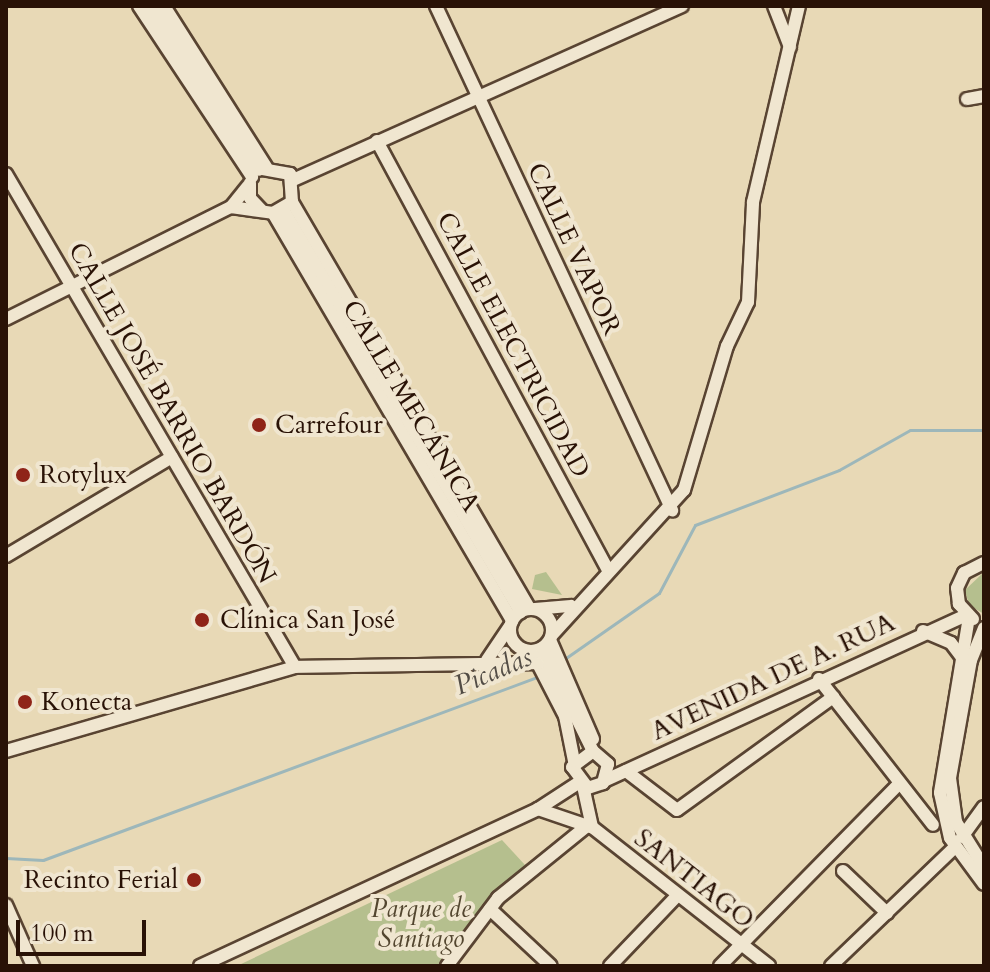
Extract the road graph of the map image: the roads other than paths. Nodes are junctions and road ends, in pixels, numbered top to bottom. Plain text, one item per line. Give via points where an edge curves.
1 (139, 6) edge
2 (151, 6) edge
3 (164, 6) edge
4 (436, 6) edge
5 (682, 6) edge
6 (774, 6) edge
7 (799, 6) edge
8 (790, 47) junction
9 (478, 95) junction
10 (984, 96) edge
11 (967, 99) dead end
12 (377, 141) junction
13 (6, 174) edge
14 (256, 175) junction
15 (293, 180) junction
16 (231, 207) junction
17 (277, 209) junction
18 (71, 281) junction
19 (6, 319) edge
20 (172, 457) junction
21 (672, 510) junction
22 (6, 556) edge
23 (982, 561) edge
24 (609, 571) junction
25 (957, 597) junction
26 (571, 606) junction
27 (522, 615) junction
28 (968, 616) junction
29 (940, 623) junction
30 (984, 625) edge
31 (923, 631) junction
32 (546, 657) junction
33 (963, 659) junction
34 (487, 660) junction
35 (295, 667) junction
36 (819, 679) junction
37 (833, 697) junction
38 (579, 726) junction
39 (6, 751) edge
40 (599, 755) junction
41 (575, 761) junction
42 (643, 763) junction
43 (626, 771) junction
44 (602, 782) junction
45 (580, 784) junction
46 (899, 784) junction
47 (984, 807) edge
48 (538, 809) junction
49 (933, 825) dead end
50 (590, 826) junction
51 (958, 842) junction
52 (984, 867) edge
53 (843, 871) dead end
54 (984, 884) edge
55 (677, 896) junction
56 (6, 905) edge
57 (490, 909) junction
58 (887, 913) junction
59 (741, 944) junction
60 (842, 956) junction
61 (33, 966) edge
62 (200, 966) edge
63 (447, 966) edge
64 (551, 966) edge
65 (610, 966) edge
66 (720, 966) edge
67 (769, 966) edge
68 (831, 966) edge
69 (854, 966) edge

1 - 14 street
2 - 14 street
3 - 14 street
4 - 9 street, CALLE VAPOR
5 - 9 street
6 - 8 street
7 - 8 street
8 - 21 street via 753,202 748,302
9 - 12 street
9 - 21 street, CALLE VAPOR
10 - 11 street
12 - 15 street
12 - 24 street, CALLE ELECTRICIDAD
13 - 18 street, CALLE JOSÉ BARRIO BARDÓN
14 - 15 street
14 - 16 street
14 - 17 street
15 - 17 street
16 - 17 street
16 - 18 street
17 - 27 street, CALLE MECÁNICA
17 - 27 street, CALLE MECÁNICA
18 - 19 street
18 - 20 street, CALLE JOSÉ BARRIO BARDÓN
20 - 22 street
20 - 35 street, CALLE JOSÉ BARRIO BARDÓN
21 - 24 street
23 - 25 street via 959,580
24 - 26 street
25 - 28 street
25 - 29 street
26 - 27 street
26 - 32 street
27 - 32 street
27 - 32 street via 550,622
27 - 34 street
28 - 29 street, AVENIDA DE A. RUA
28 - 30 street
28 - 33 street
29 - 31 street, AVENIDA DE A. RUA
30 - 51 street via 971,660 950,778
31 - 33 street, AVENIDA DE A. RUA via 951,643
31 - 36 street, AVENIDA DE A. RUA
32 - 34 street
32 - 34 street
32 - 38 street
32 - 40 street
32 - 41 street
33 - 51 street via 940,793
34 - 35 street
35 - 39 street
36 - 37 street
36 - 42 street, AVENIDA DE A. RUA
37 - 43 street via 677,810
37 - 46 street
38 - 40 street
38 - 41 street
40 - 41 street
40 - 42 street, AVENIDA DE A. RUA
40 - 44 street
41 - 45 street
41 - 48 street
42 - 43 street, AVENIDA DE A. RUA
43 - 44 street, AVENIDA DE A. RUA
44 - 45 street
44 - 50 street
45 - 48 street
45 - 50 street
46 - 49 street
46 - 59 street
47 - 51 street
48 - 50 street
48 - 62 street
50 - 55 street, SANTIAGO
50 - 57 street via 529,868
51 - 52 street
51 - 54 street
51 - 58 street
53 - 58 street
55 - 59 street, SANTIAGO
55 - 65 street
56 - 61 street
57 - 63 street
57 - 64 street
58 - 60 street
59 - 66 street
59 - 67 street, SANTIAGO
60 - 68 street
60 - 69 street

